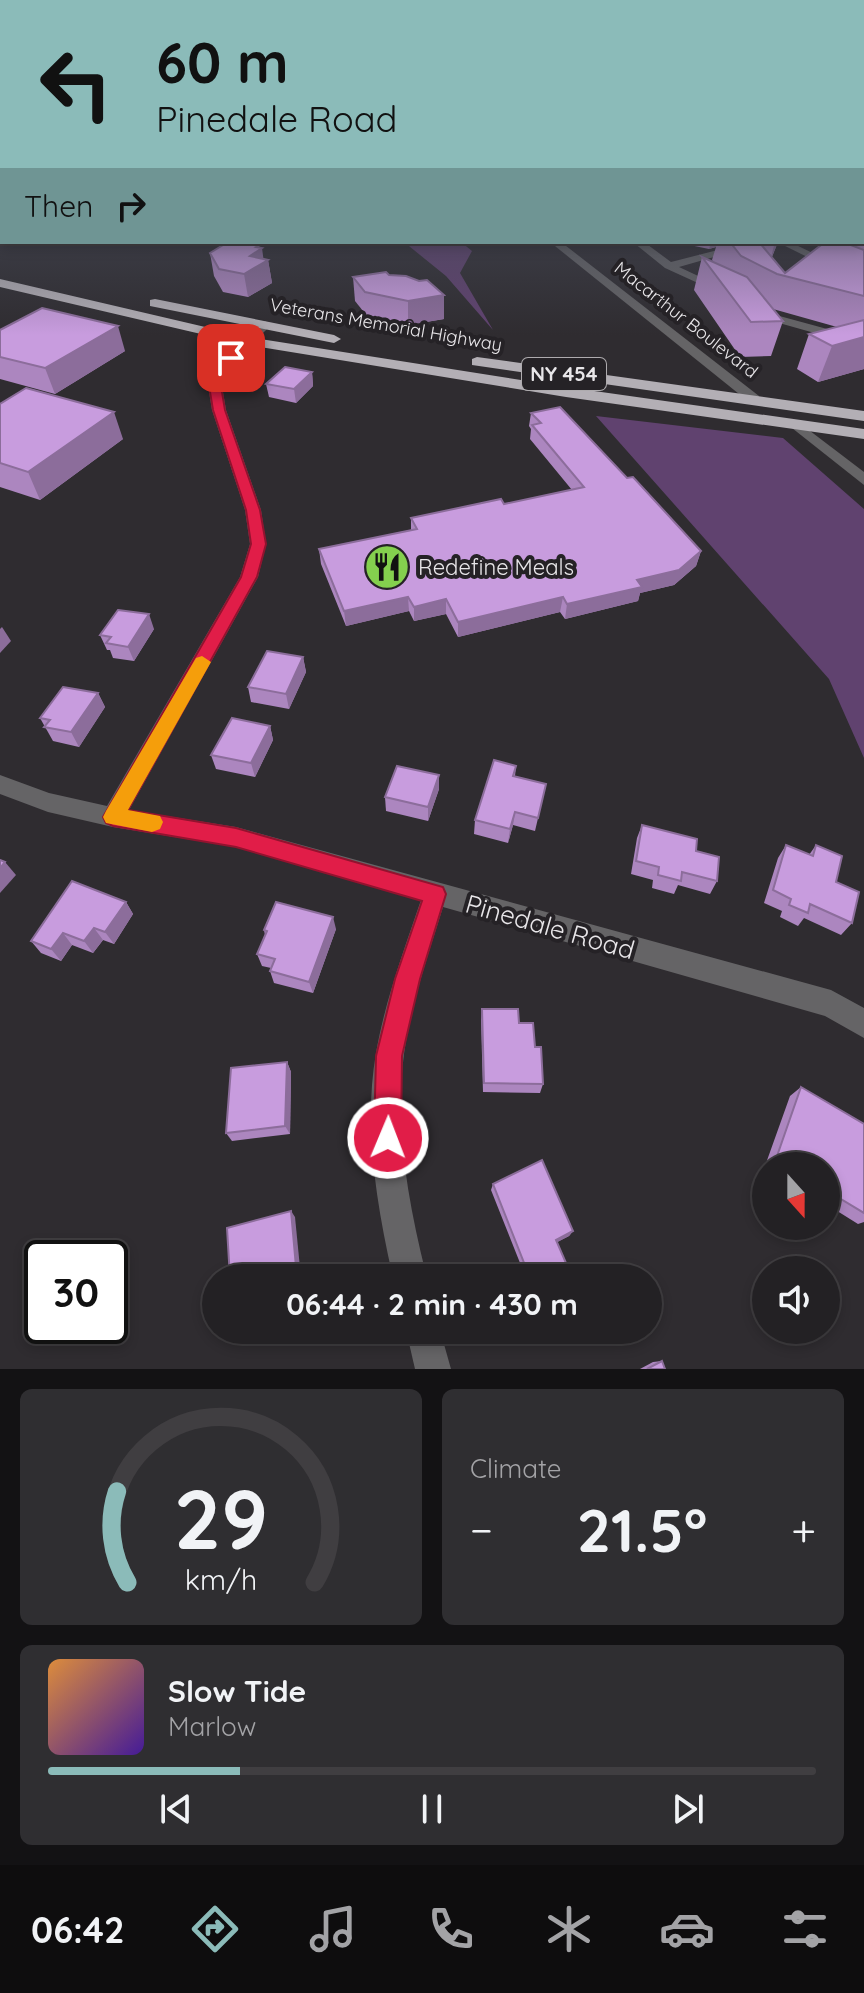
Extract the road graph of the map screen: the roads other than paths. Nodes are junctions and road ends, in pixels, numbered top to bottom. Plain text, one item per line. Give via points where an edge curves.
1 (558, 244) edge
2 (640, 244) edge
3 (753, 244) edge
4 (786, 244) edge
5 (669, 266) junction
6 (0, 269) edge
7 (25, 274) dead end
8 (864, 282) edge
9 (0, 283) edge
10 (735, 297) edge
11 (135, 299) dead end
12 (748, 303) edge
13 (265, 325) junction
14 (248, 341) junction
15 (864, 343) edge
16 (566, 392) junction
17 (754, 399) junction
18 (864, 416) edge
19 (864, 424) edge
20 (797, 425) junction
21 (864, 434) edge
22 (864, 480) edge
23 (0, 784) edge
24 (113, 817) junction
25 (435, 894) junction
26 (864, 1024) edge
27 (406, 1264) edge
28 (427, 1344) edge
29 (433, 1369) edge

1 - 17 street, Macarthur Boulevard
2 - 5 street
3 - 5 street
4 - 8 street
5 - 10 street
6 - 7 highway
9 - 14 highway, Veterans Memorial Highway / NY 454
11 - 13 highway, Veterans Memorial Highway / NY 454
12 - 15 street via 769,317
13 - 14 street
13 - 17 highway, Veterans Memorial Highway / NY 454 via 536,371
14 - 16 highway, Veterans Memorial Highway / NY 454
14 - 24 street via 215,386 253,510 258,544 249,577
16 - 17 highway via 733,407
16 - 20 highway, Veterans Memorial Highway / NY 454
17 - 18 highway, Veterans Memorial Highway / NY 454
19 - 20 highway via 814,419
20 - 21 highway, Veterans Memorial Highway / NY 454
20 - 22 street
23 - 24 street, Pinedale Road
24 - 25 street, Pinedale Road via 236,837
25 - 26 street, Pinedale Road via 831,1004
25 - 27 street via 389,1056 388,1138
28 - 29 street

